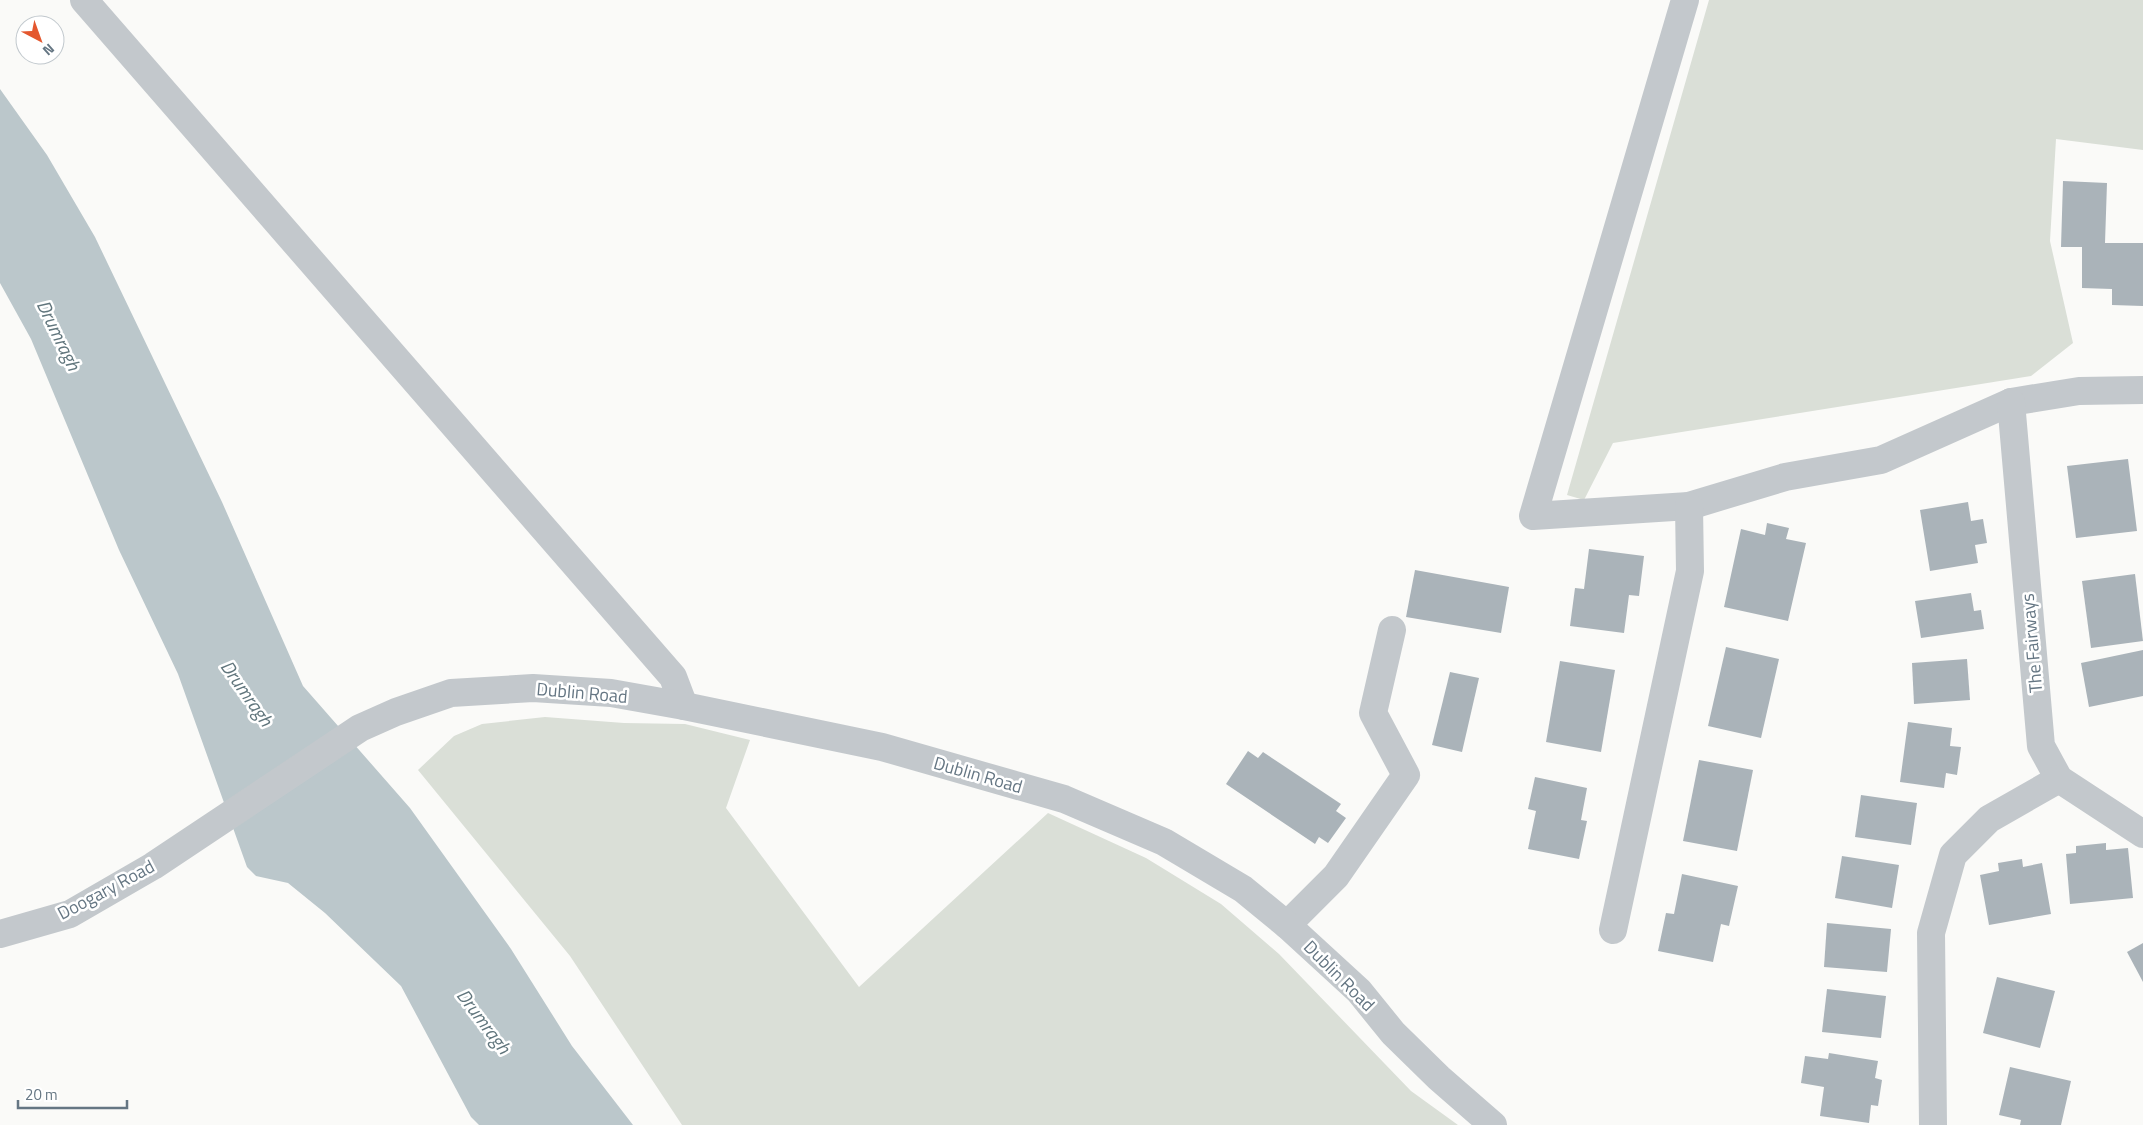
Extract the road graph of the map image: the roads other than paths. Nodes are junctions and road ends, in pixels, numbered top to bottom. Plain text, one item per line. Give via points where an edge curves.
1 (84, 0) edge
2 (1685, 0) edge
3 (2143, 390) edge
4 (2011, 402) junction
5 (1689, 506) junction
6 (1392, 630) dead end
7 (684, 706) junction
8 (2059, 779) junction
9 (204, 830) joint
10 (2143, 834) edge
11 (1287, 925) junction
12 (1613, 930) dead end
13 (0, 934) edge
14 (1493, 1125) edge
15 (1933, 1125) edge

1 - 7 street via 673,676
2 - 5 street via 1533,516
3 - 4 street via 2079,391
4 - 5 street via 1881,460 1785,477
4 - 8 street, The Fairways via 2040,746
5 - 12 street via 1690,571
6 - 11 street via 1373,712 1406,775 1336,876
7 - 9 street, Dublin Road via 611,693 533,688 451,693 360,728
7 - 11 street, Dublin Road via 882,747 1064,799 1164,842 1243,889
8 - 10 street, The Fairways
8 - 15 street via 1989,819 1953,855 1932,933
9 - 13 street, Doogary Road via 152,866 70,914
11 - 14 street, Dublin Road via 1359,991 1393,1033 1439,1078

